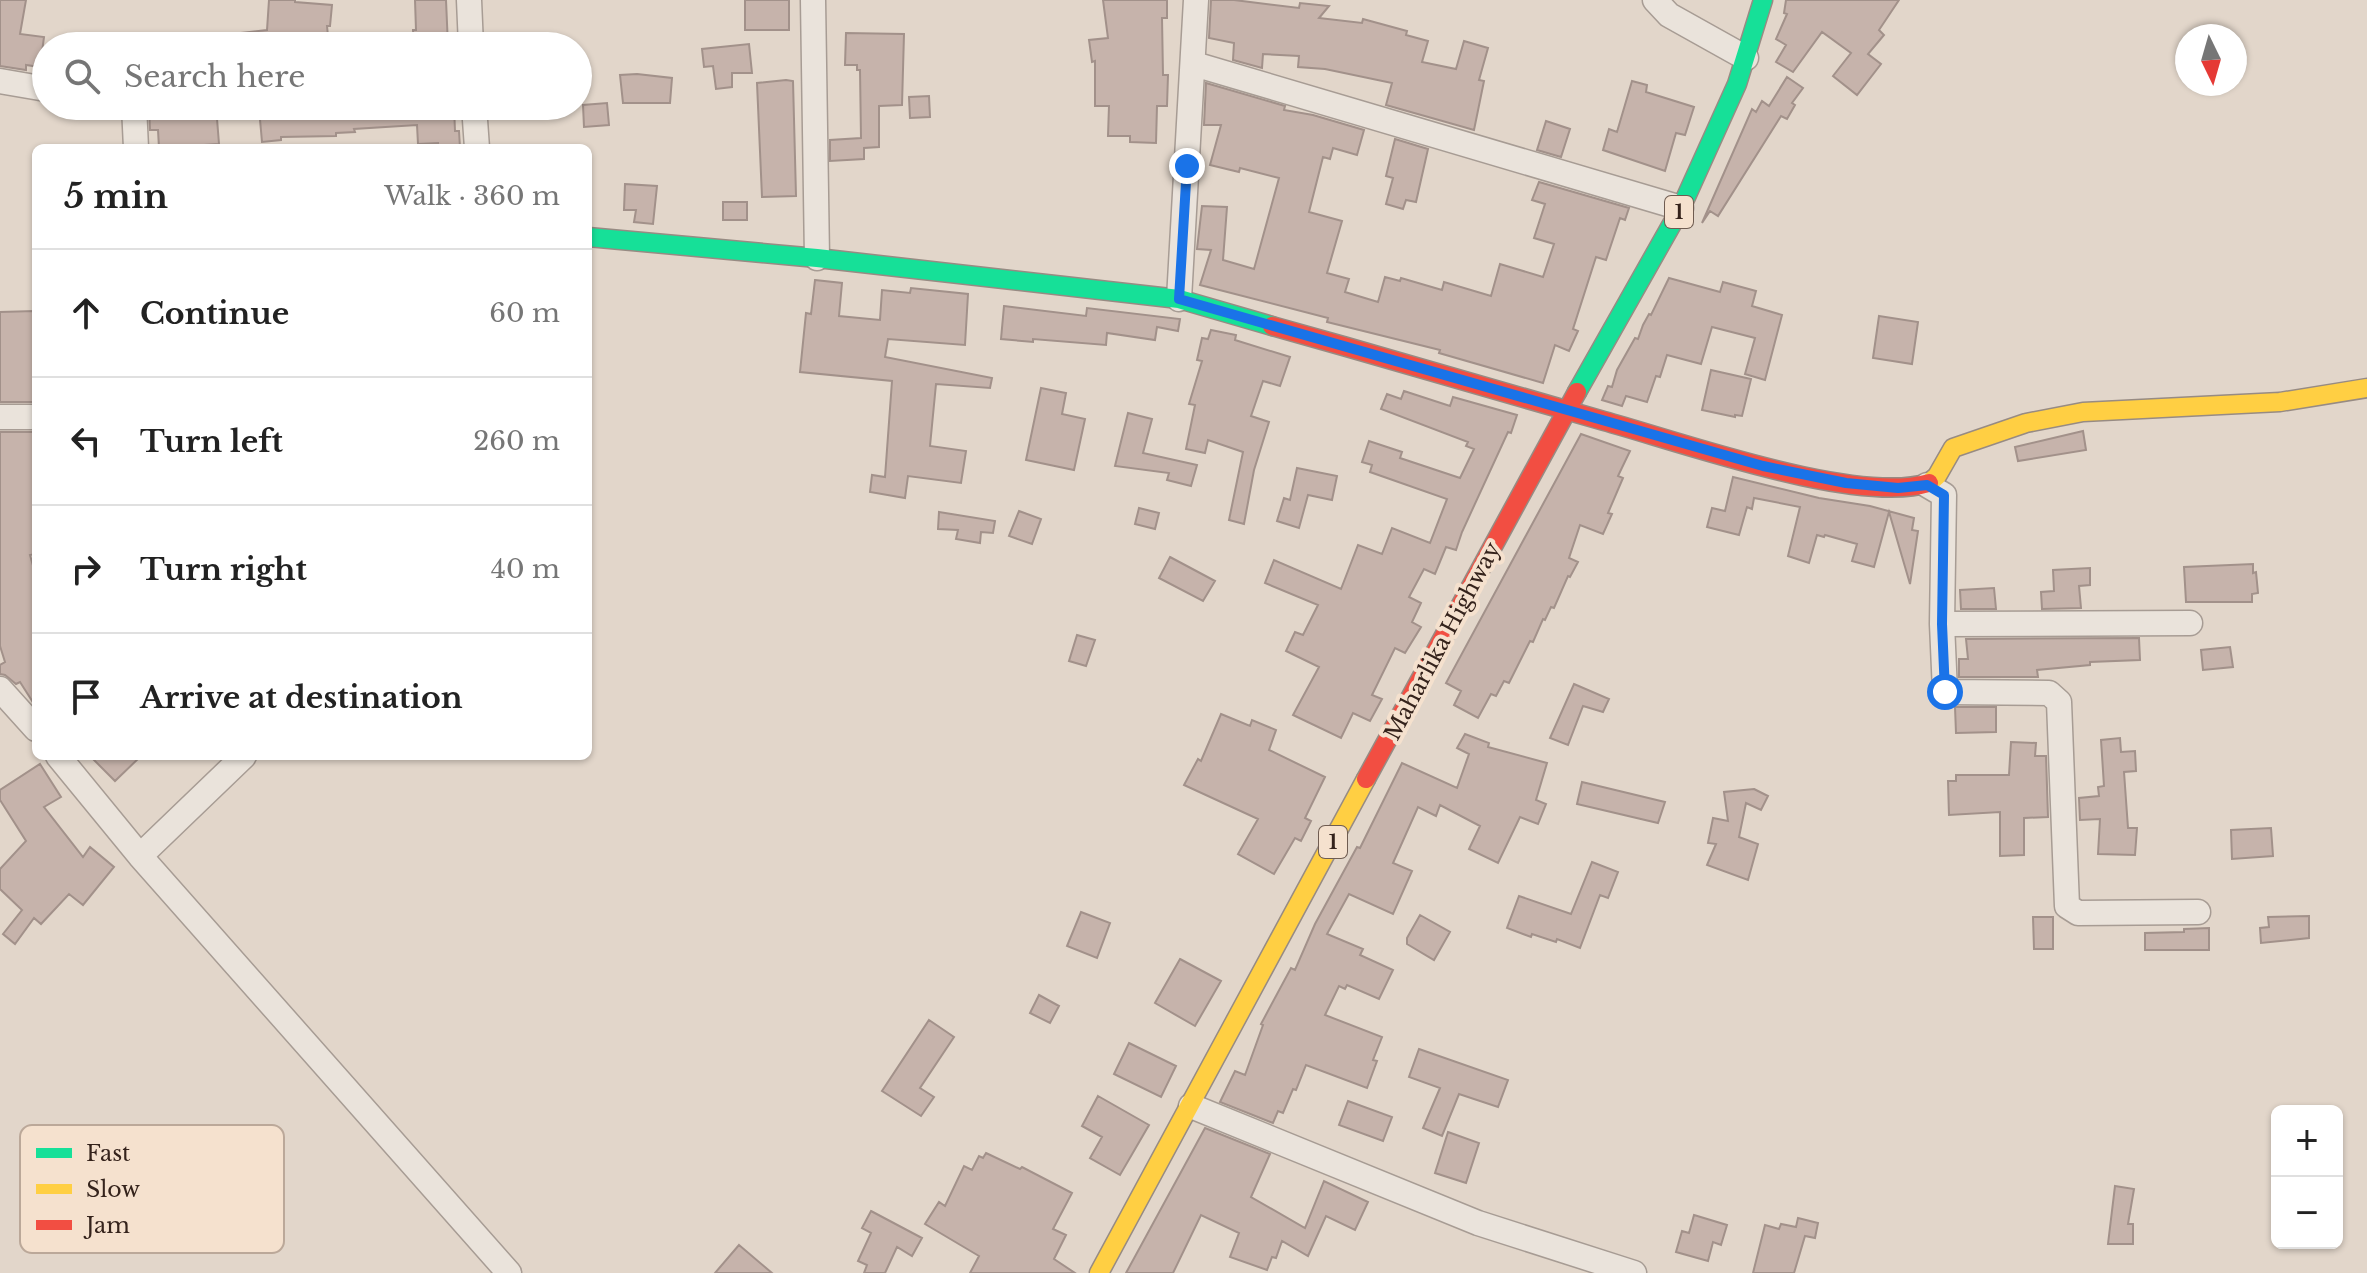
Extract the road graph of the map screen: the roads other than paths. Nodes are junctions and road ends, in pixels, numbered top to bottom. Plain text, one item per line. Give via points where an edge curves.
1 (469, 0) edge
2 (813, 0) edge
3 (1196, 0) edge
4 (1655, 0) edge
5 (1763, 0) edge
6 (470, 32) edge
7 (1746, 58) junction
8 (1194, 64) junction
9 (0, 81) edge
10 (32, 87) edge
11 (135, 120) edge
12 (475, 120) edge
13 (136, 144) edge
14 (477, 144) edge
15 (1681, 208) junction
16 (592, 237) edge
17 (817, 258) junction
18 (1179, 299) junction
19 (2367, 388) edge
20 (1568, 411) junction
21 (0, 417) edge
22 (32, 417) edge
23 (1927, 485) junction
24 (2190, 623) dead end
25 (1942, 624) junction
26 (0, 689) edge
27 (32, 725) edge
28 (61, 760) edge
29 (240, 760) edge
30 (140, 856) junction
31 (2198, 912) dead end
32 (1191, 1106) junction
33 (509, 1273) edge
34 (1099, 1273) edge
35 (1634, 1273) edge

1 - 6 street
2 - 17 street
3 - 8 street
4 - 7 street via 1669,15
5 - 7 main road, Maharlika Highway / 1
7 - 15 main road, Maharlika Highway / 1
8 - 15 street
8 - 18 street
9 - 10 street
11 - 13 street
12 - 14 street
15 - 20 main road, Maharlika Highway / 1
16 - 17 main road
17 - 18 main road
18 - 20 main road
19 - 23 main road via 2280,402 2083,412 2026,423 1953,448
20 - 23 main road via 1763,466 1846,483
20 - 32 main road, Maharlika Highway / 1
21 - 22 street
23 - 25 street via 1944,495
24 - 25 street
25 - 31 street via 1945,692 2049,693 2059,702 2067,906 2078,913
26 - 27 street
28 - 30 street
29 - 30 street
30 - 33 street
32 - 34 main road, Maharlika Highway / 1
32 - 35 street via 1478,1223

